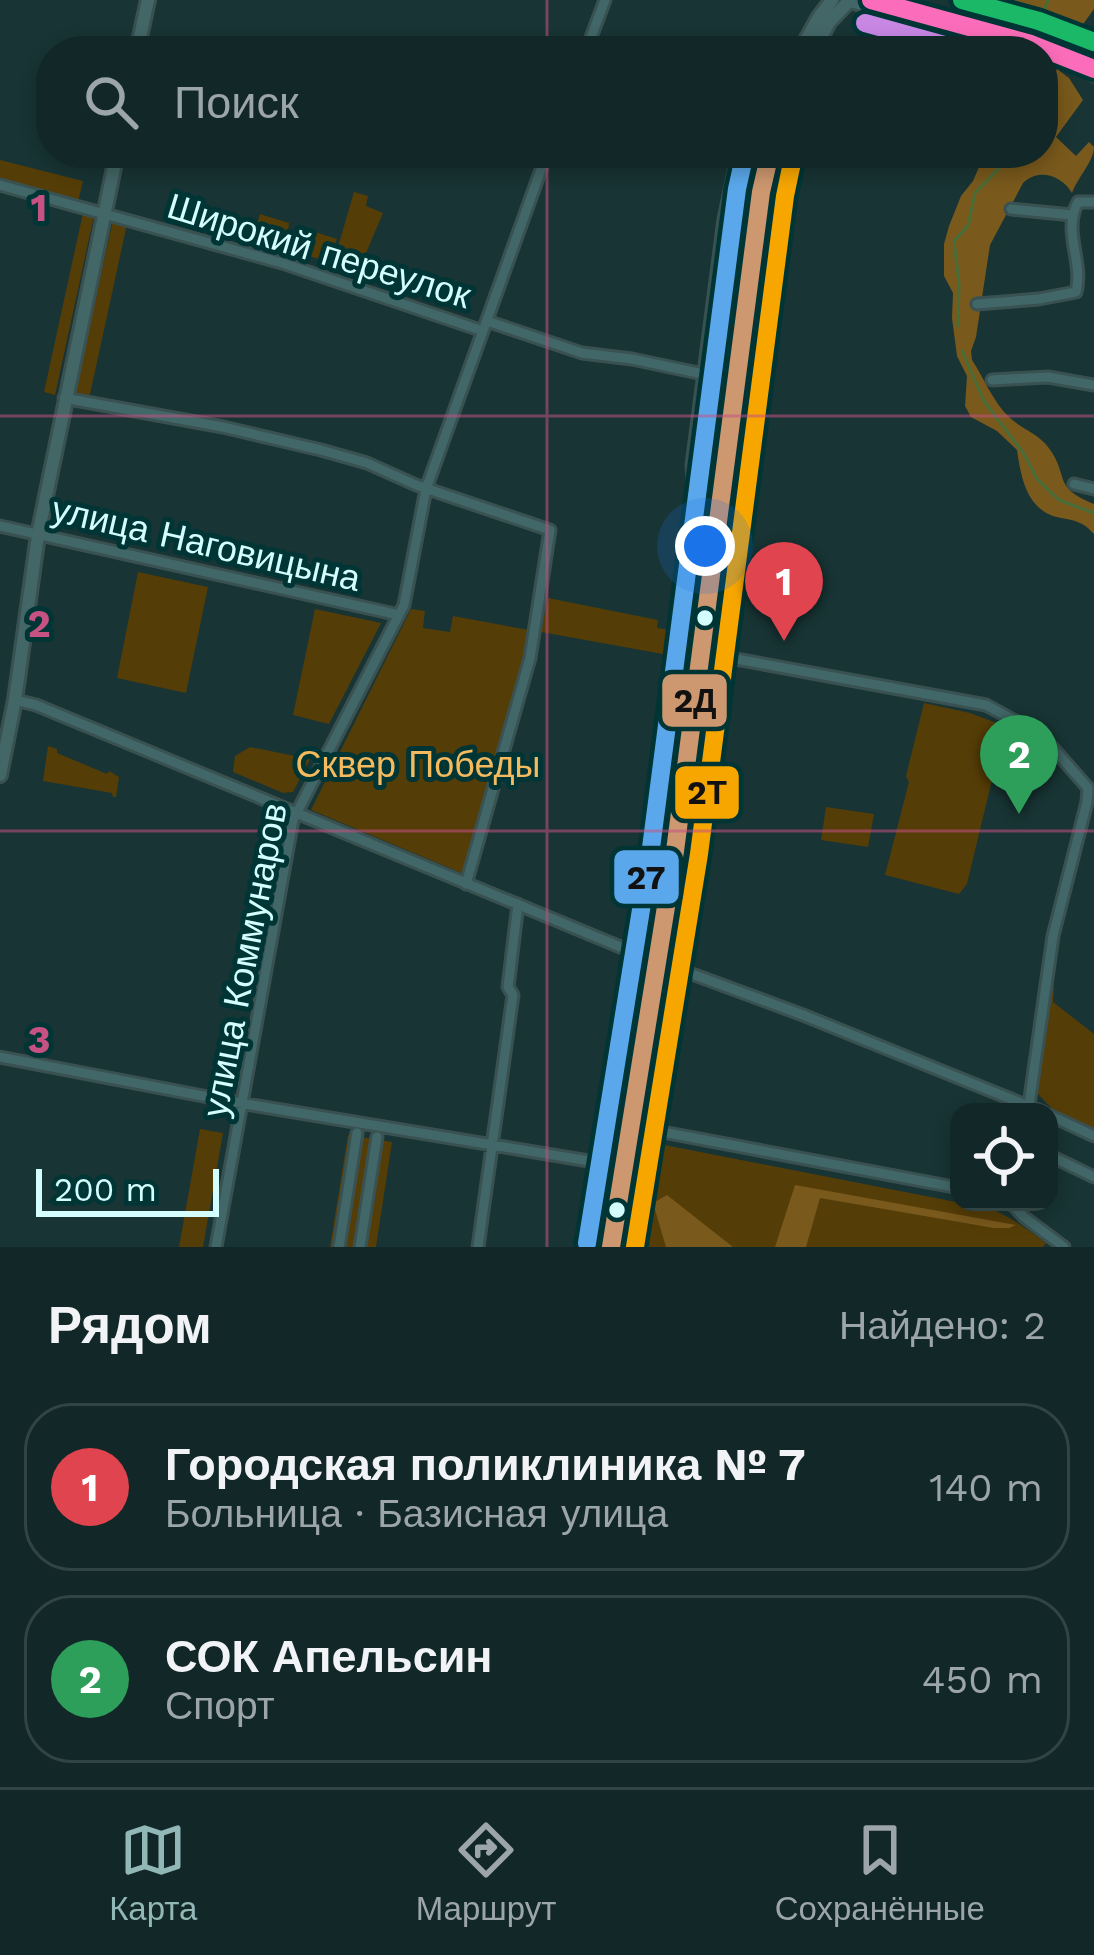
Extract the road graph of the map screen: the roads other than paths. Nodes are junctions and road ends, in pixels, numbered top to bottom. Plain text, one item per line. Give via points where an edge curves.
1 (148, 0) edge
2 (605, 0) edge
3 (843, 0) edge
4 (140, 36) edge
5 (592, 36) edge
6 (808, 36) edge
7 (822, 36) edge
8 (974, 36) edge
9 (1058, 59) edge
10 (1094, 76) edge
11 (114, 168) edge
12 (542, 168) edge
13 (735, 168) edge
14 (754, 168) edge
15 (767, 168) edge
16 (788, 168) edge
17 (0, 185) edge
18 (761, 192) junction
19 (1094, 202) edge
20 (783, 208) junction
21 (1011, 209) dead end
22 (105, 213) junction
23 (1072, 215) junction
24 (977, 304) dead end
25 (485, 326) junction
26 (703, 374) junction
27 (992, 380) dead end
28 (1094, 385) edge
29 (64, 398) junction
30 (732, 419) junction
31 (749, 452) junction
32 (1075, 484) dead end
33 (426, 488) junction
34 (1094, 489) edge
35 (0, 526) edge
36 (38, 535) junction
37 (710, 538) junction
38 (400, 615) junction
39 (695, 652) junction
40 (15, 700) junction
41 (2, 759) edge
42 (0, 775) edge
43 (296, 814) junction
44 (466, 884) junction
45 (518, 904) junction
46 (652, 956) junction
47 (0, 1057) edge
48 (629, 1102) junction
49 (242, 1103) junction
50 (1015, 1103) edge
51 (1030, 1103) edge
52 (1058, 1119) edge
53 (631, 1126) junction
54 (357, 1133) dead end
55 (1094, 1136) edge
56 (377, 1137) dead end
57 (492, 1144) junction
58 (1058, 1159) edge
59 (613, 1165) junction
60 (1094, 1177) edge
61 (950, 1186) edge
62 (1019, 1211) edge
63 (216, 1247) edge
64 (339, 1247) edge
65 (359, 1247) edge
66 (478, 1247) edge
67 (599, 1247) edge
68 (610, 1247) edge
69 (1064, 1247) edge

1 - 4 main road
2 - 5 street
3 - 6 main road
3 - 7 main road
3 - 8 street
9 - 10 street
11 - 22 main road
12 - 25 street, улица Коммунаров
13 - 26 street
14 - 37 main road
15 - 18 main road
16 - 20 street
17 - 22 street, Широкий переулок
18 - 20 street
18 - 30 main road
19 - 23 street via 1078,202
20 - 31 street
21 - 23 street
22 - 25 street, Широкий переулок
22 - 29 main road
23 - 24 street via 1072,294
25 - 26 street, Широкий переулок
25 - 33 street, улица Коммунаров
26 - 37 street via 692,465 696,523
27 - 28 street
29 - 33 street via 268,436
29 - 36 main road
30 - 31 street
30 - 37 main road
31 - 37 street via 744,484
32 - 34 street
33 - 38 street, улица Коммунаров
33 - 44 street via 550,530 530,658
35 - 36 street, улица Наговицына
36 - 38 street, улица Наговицына
36 - 40 main road
37 - 39 main road
38 - 43 street, улица Коммунаров
39 - 46 main road
39 - 51 street via 986,705 1030,729 1088,788 1053,936
40 - 41 main road
40 - 43 street
41 - 42 main road
43 - 44 street
43 - 49 street, улица Коммунаров
44 - 45 street
45 - 46 street
45 - 57 street
46 - 48 main road
46 - 50 street
47 - 49 street
48 - 53 main road
48 - 59 main road
49 - 57 street
49 - 63 street, улица Коммунаров
52 - 55 street
53 - 61 street
53 - 68 main road
54 - 64 street
56 - 65 street
57 - 59 street
57 - 66 street
58 - 60 street
59 - 67 main road
62 - 69 street

